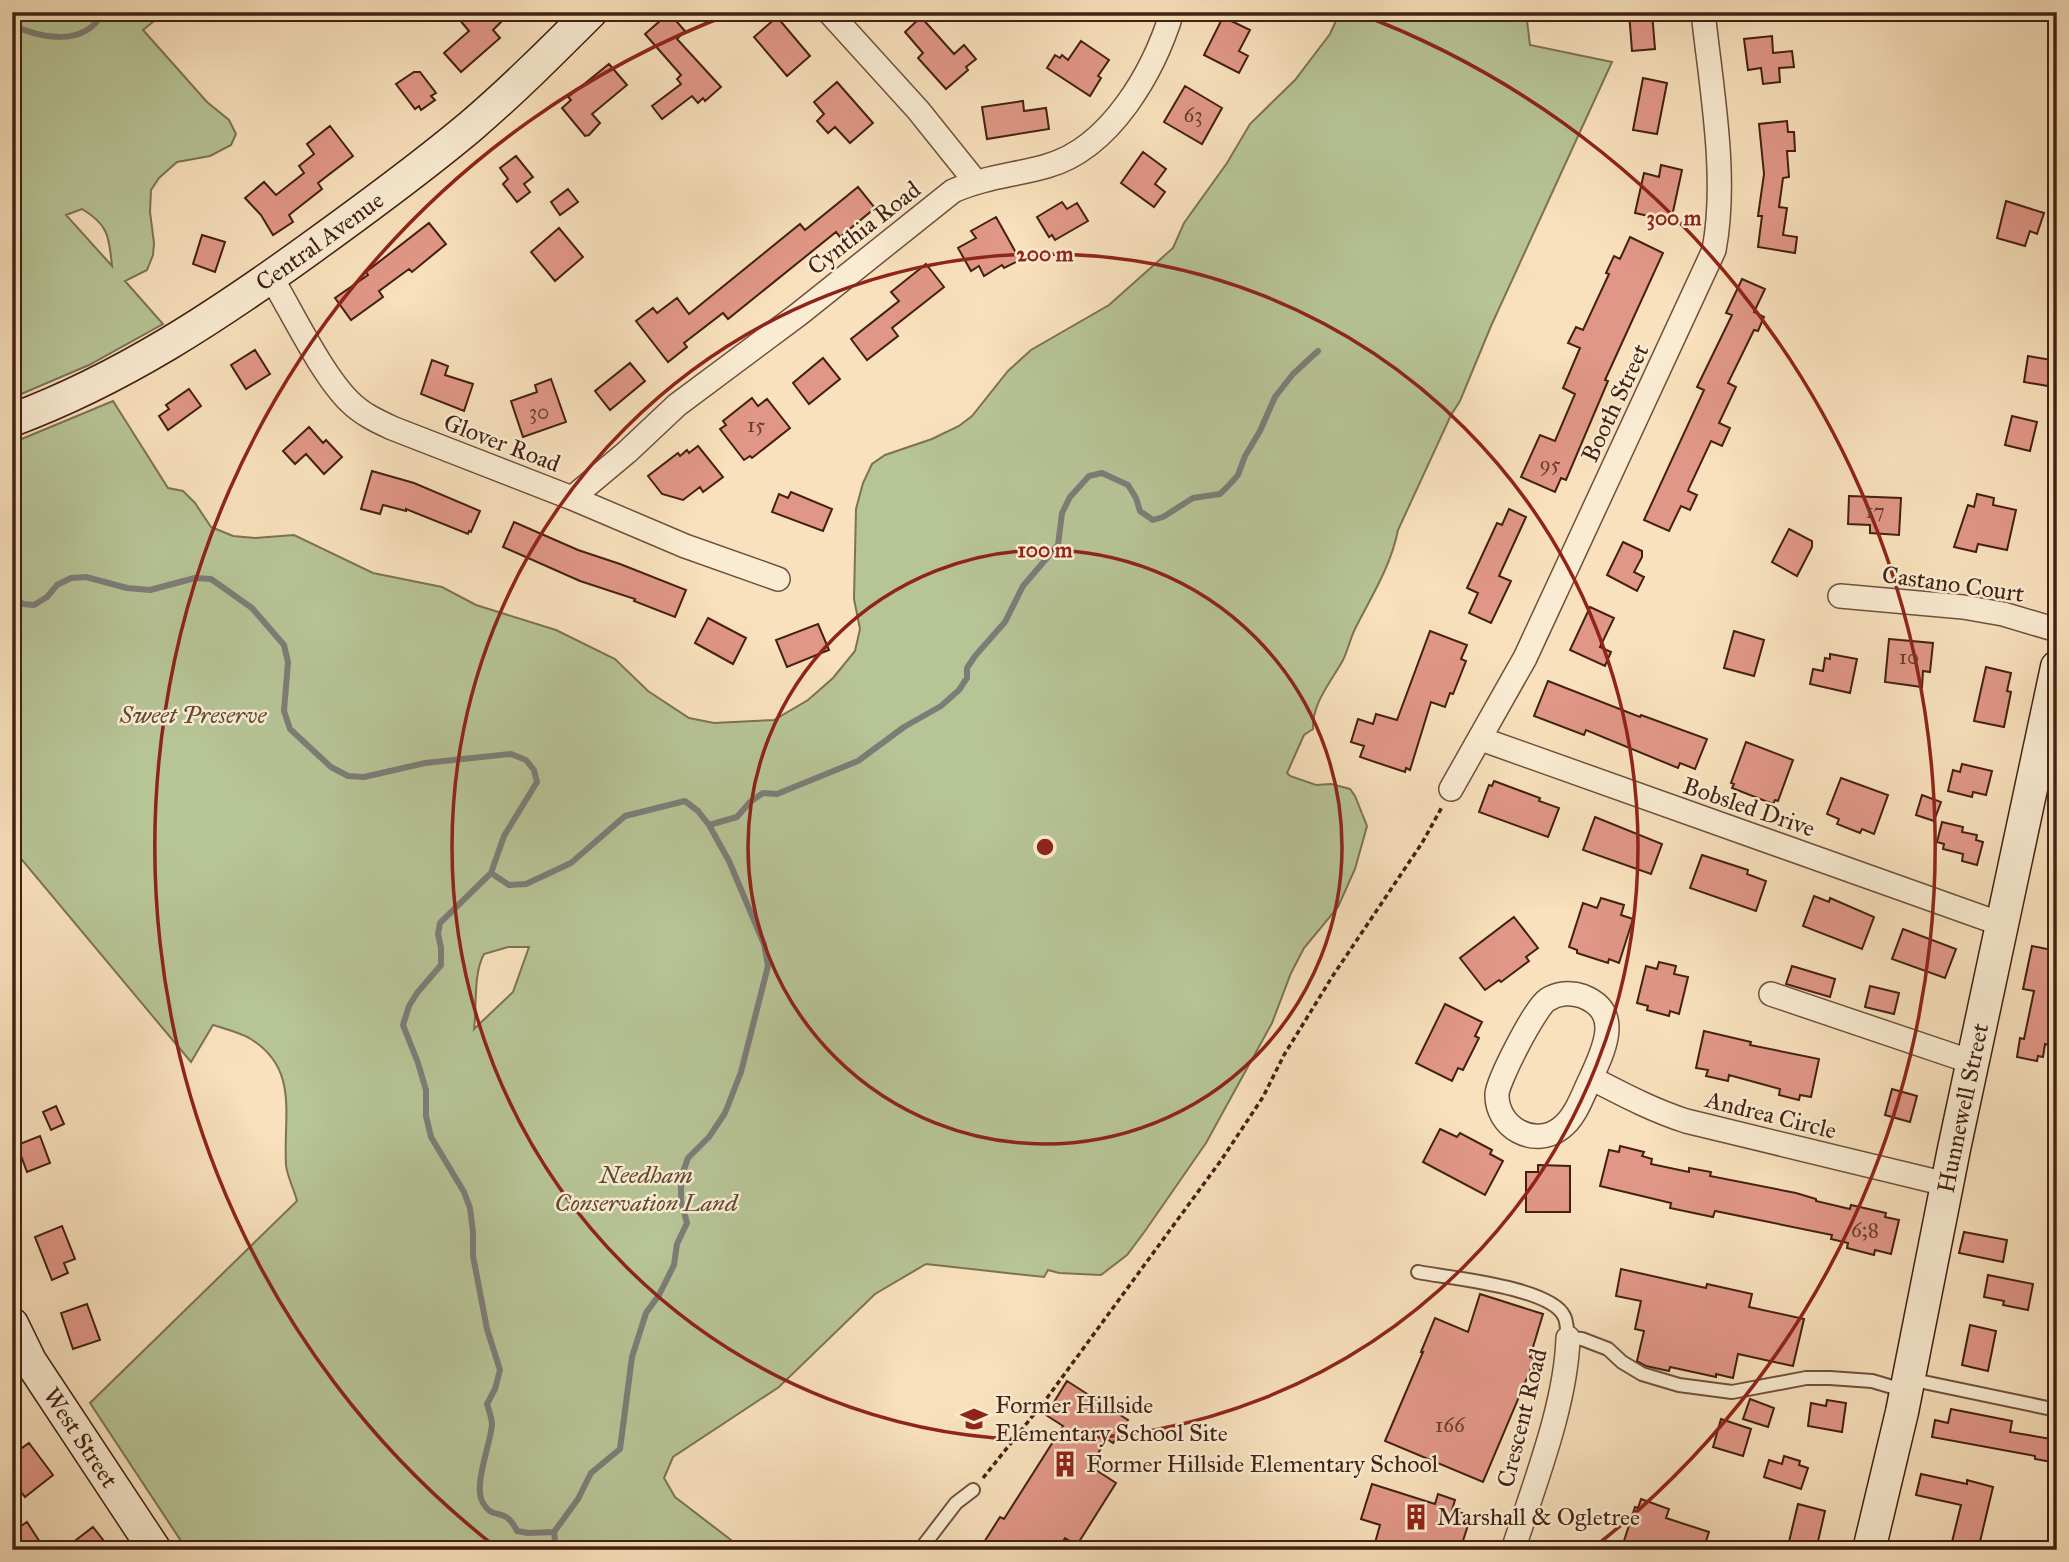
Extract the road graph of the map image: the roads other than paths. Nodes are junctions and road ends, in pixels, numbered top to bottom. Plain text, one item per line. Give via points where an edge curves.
1 (591, 12) edge
2 (829, 12) edge
3 (1172, 12) edge
4 (1703, 12) edge
5 (975, 181) junction
6 (271, 277) junction
7 (12, 420) edge
8 (572, 498) junction
9 (778, 579) dead end
10 (1840, 596) dead end
11 (2057, 630) edge
12 (2057, 667) edge
13 (1481, 739) junction
14 (1451, 789) road end
15 (2001, 924) junction
16 (1771, 994) dead end
17 (1972, 1062) junction
18 (1591, 1078) junction
19 (1946, 1184) junction
20 (1418, 1272) dead end
21 (12, 1324) edge
22 (1568, 1338) junction
23 (21, 1367) edge
24 (1907, 1385) junction
25 (2057, 1410) edge
26 (972, 1490) road end
27 (155, 1550) edge
28 (920, 1550) edge
29 (1513, 1550) edge
30 (1869, 1550) edge

1 - 6 main road, Central Avenue via 452,143
2 - 5 street
3 - 5 street, Cynthia Road via 1152,65 1101,135 1069,158
4 - 13 street, Booth Street via 1720,190 1714,250 1525,658
5 - 8 street, Cynthia Road via 953,191 677,405
6 - 7 main road, Central Avenue via 150,356
6 - 8 street, Glover Road via 327,372 349,401 369,416
8 - 9 street, Glover Road
10 - 11 street, Castano Court via 1963,607
12 - 15 main road, Hunnewell Street
13 - 14 street, Booth Street
13 - 15 street, Bobsled Drive
15 - 17 main road, Hunnewell Street
16 - 17 street
17 - 19 main road, Hunnewell Street
18 - 18 street via 1607,1044 1605,1019 1586,998 1557,995 1535,1012 1502,1078 1497,1093 1500,1112 1523,1134 1551,1134 1570,1119
18 - 19 street, Andrea Circle via 1686,1121
19 - 24 main road, Hunnewell Street
20 - 22 lane via 1504,1285 1538,1297 1564,1315
21 - 23 main road, West Street
22 - 24 lane via 1608,1349 1642,1374 1679,1385 1732,1392 1806,1378
22 - 29 street, Crescent Road via 1567,1369
23 - 27 main road, West Street
24 - 25 lane
24 - 30 main road, Hunnewell Street
26 - 28 lane via 956,1503

